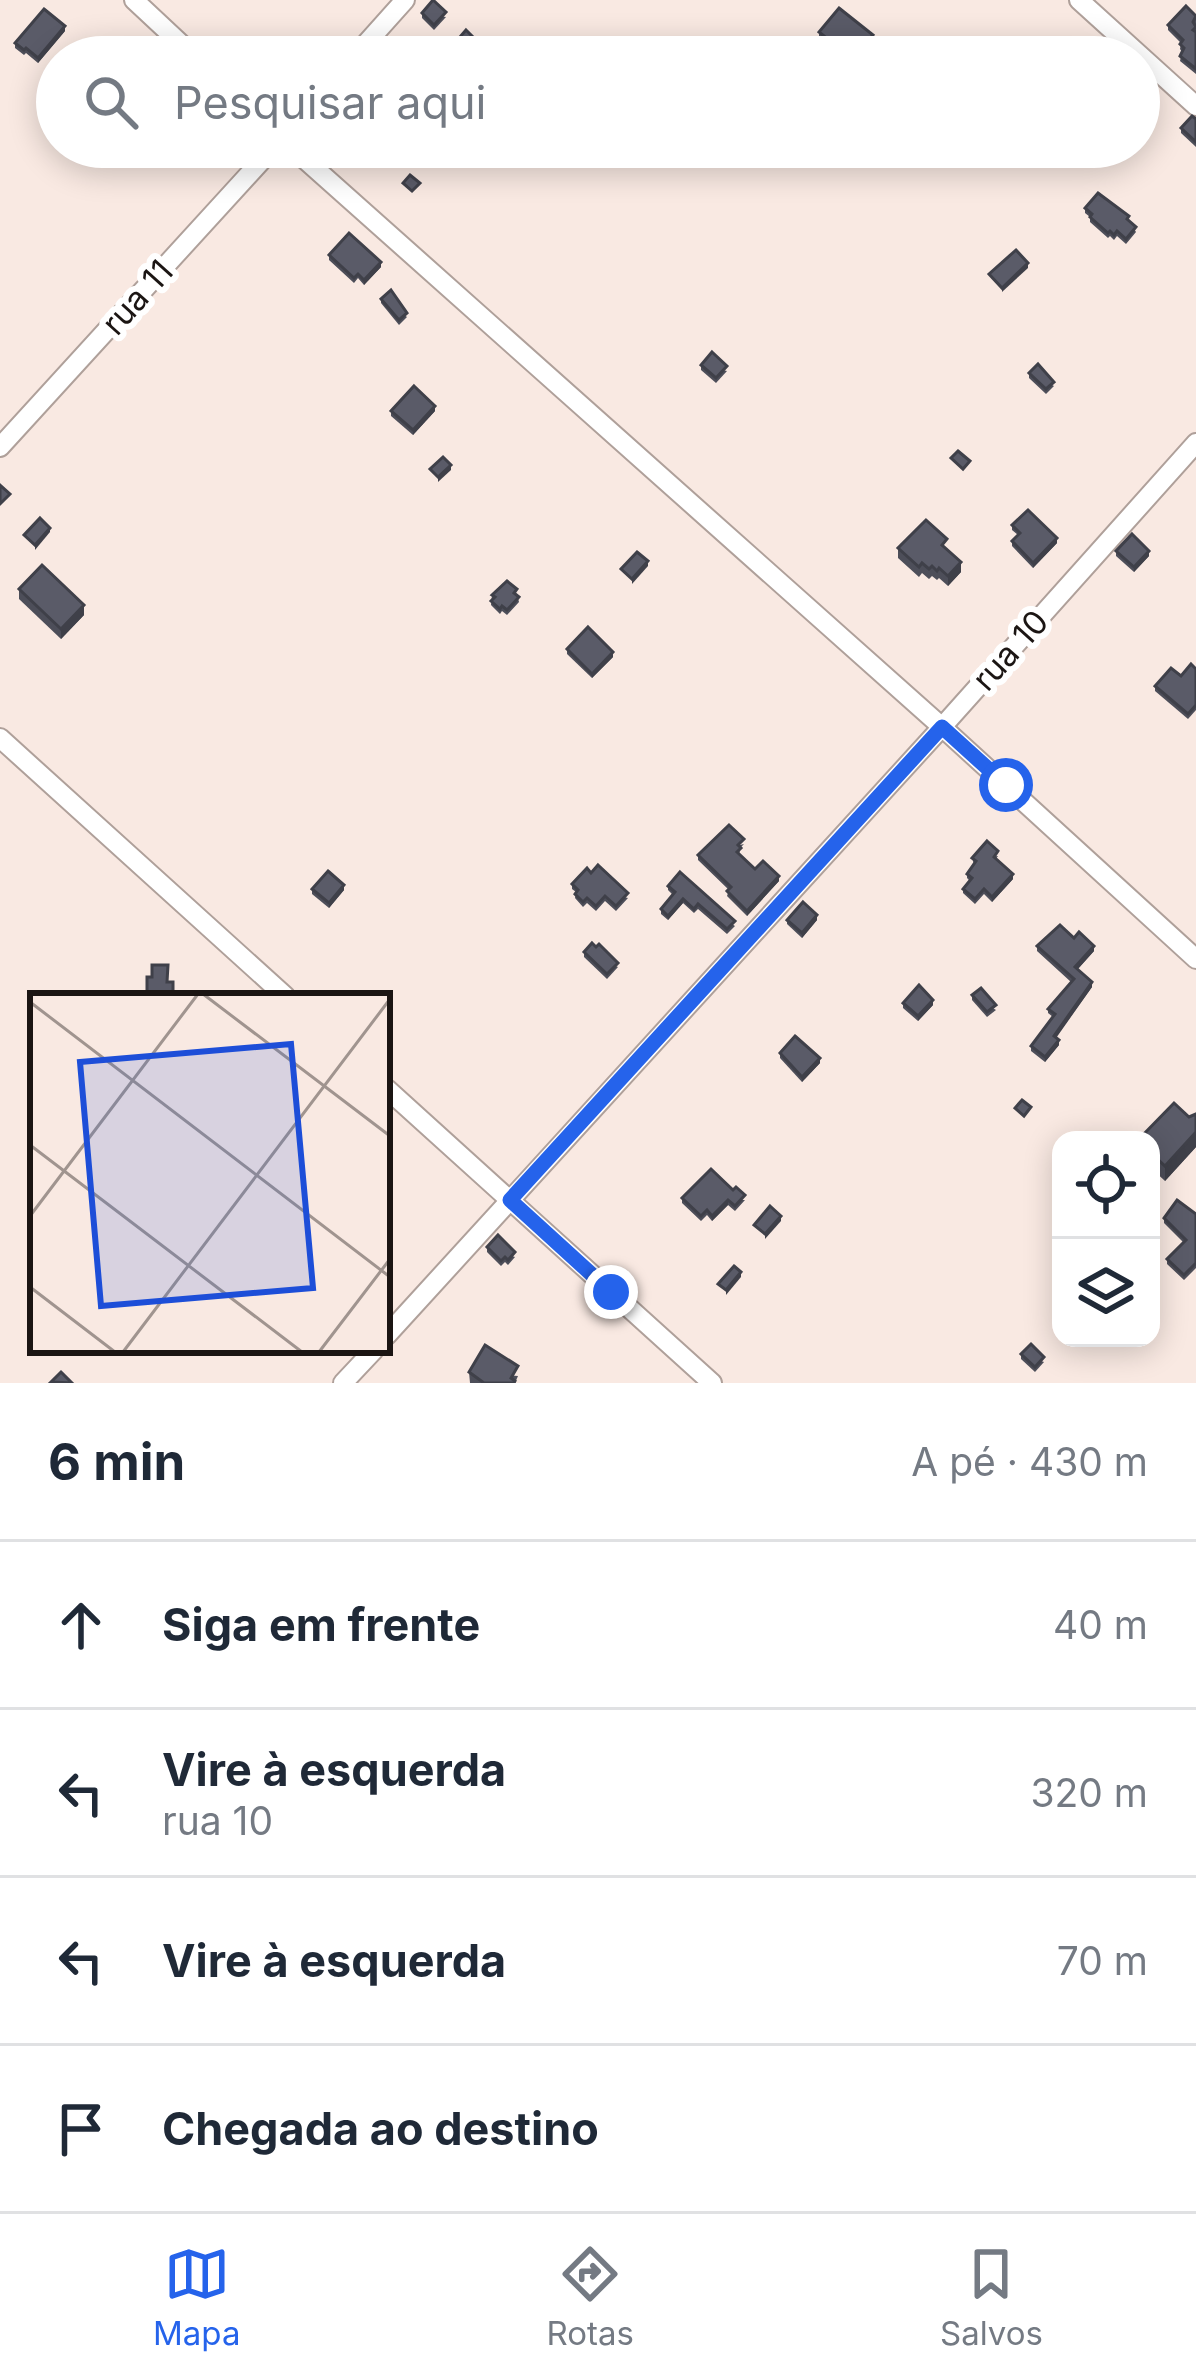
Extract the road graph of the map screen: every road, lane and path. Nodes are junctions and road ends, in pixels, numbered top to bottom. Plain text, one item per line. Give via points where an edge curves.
1 (134, 0) edge
2 (405, 0) edge
3 (1079, 0) edge
4 (173, 36) edge
5 (373, 36) edge
6 (1119, 36) edge
7 (1160, 73) edge
8 (1196, 106) edge
9 (255, 168) edge
10 (315, 168) edge
11 (1196, 443) edge
12 (0, 447) edge
13 (942, 727) junction
14 (0, 738) edge
15 (1196, 959) edge
16 (282, 993) edge
17 (390, 1092) edge
18 (510, 1200) junction
19 (390, 1332) edge
20 (371, 1353) edge
21 (344, 1383) edge
22 (712, 1383) edge

1 - 4 street
2 - 5 street
3 - 6 street
7 - 8 street
9 - 12 street, rua 11
10 - 13 street
11 - 13 street, rua 10
13 - 15 street
13 - 18 street, rua 10
14 - 16 street
17 - 18 street
18 - 19 street, rua 10
18 - 22 street
20 - 21 street

